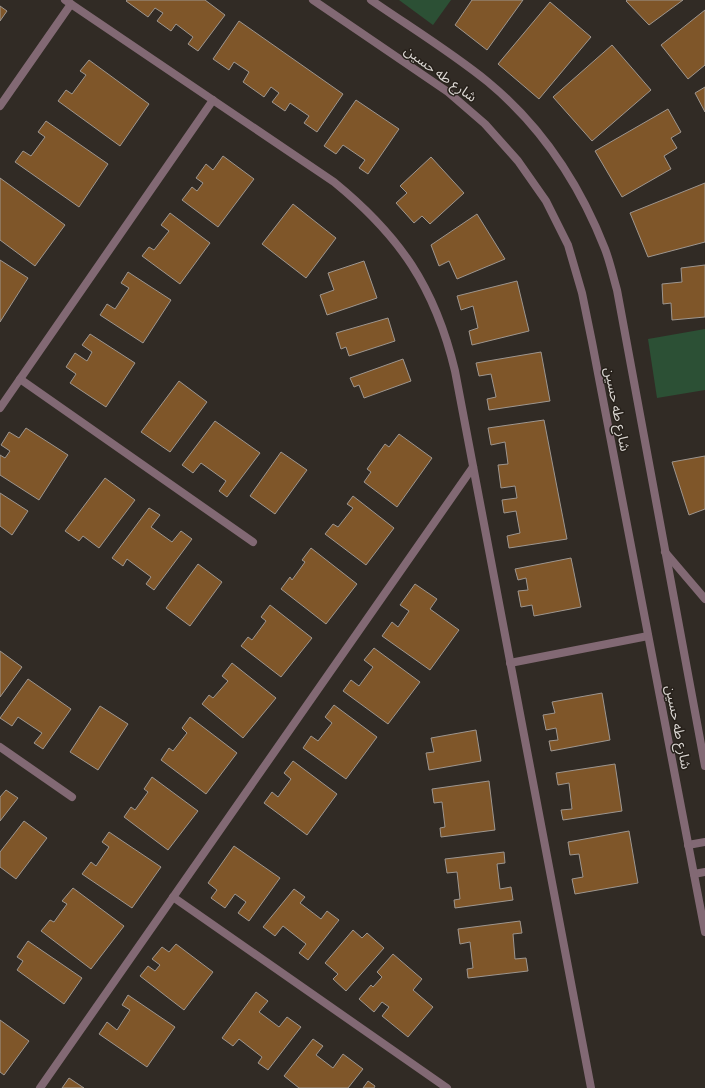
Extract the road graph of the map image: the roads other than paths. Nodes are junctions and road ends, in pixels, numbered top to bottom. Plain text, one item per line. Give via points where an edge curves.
1 (313, 0) edge
2 (371, 0) edge
3 (68, 2) edge
4 (213, 100) junction
5 (0, 106) edge
6 (20, 379) junction
7 (0, 408) edge
8 (473, 467) junction
9 (253, 542) dead end
10 (665, 552) junction
11 (705, 599) edge
12 (648, 636) junction
13 (510, 663) junction
14 (0, 747) edge
15 (705, 766) edge
16 (72, 797) dead end
17 (705, 842) edge
18 (688, 845) junction
19 (705, 872) edge
20 (694, 874) junction
21 (174, 897) junction
22 (705, 932) edge
23 (40, 1088) edge
24 (446, 1088) edge
25 (591, 1088) edge

1 - 12 street, شارع طه حسين via 448,92 486,124 518,161 546,201 568,245 582,293
2 - 10 street, شارع طه حسين via 455,57 488,82 519,111 546,142 589,212 605,250 617,290
3 - 4 street
3 - 5 street
4 - 6 street
4 - 8 street via 334,182 380,224 401,249 416,271 440,320 455,371
6 - 7 street
6 - 9 street
8 - 13 street
8 - 21 street
10 - 11 street
10 - 15 street, شارع طه حسين
12 - 13 street
12 - 18 street, شارع طه حسين
13 - 25 street
14 - 16 street
17 - 18 street
18 - 20 street, شارع طه حسين
19 - 20 street
20 - 22 street, شارع طه حسين
21 - 23 street
21 - 24 street

